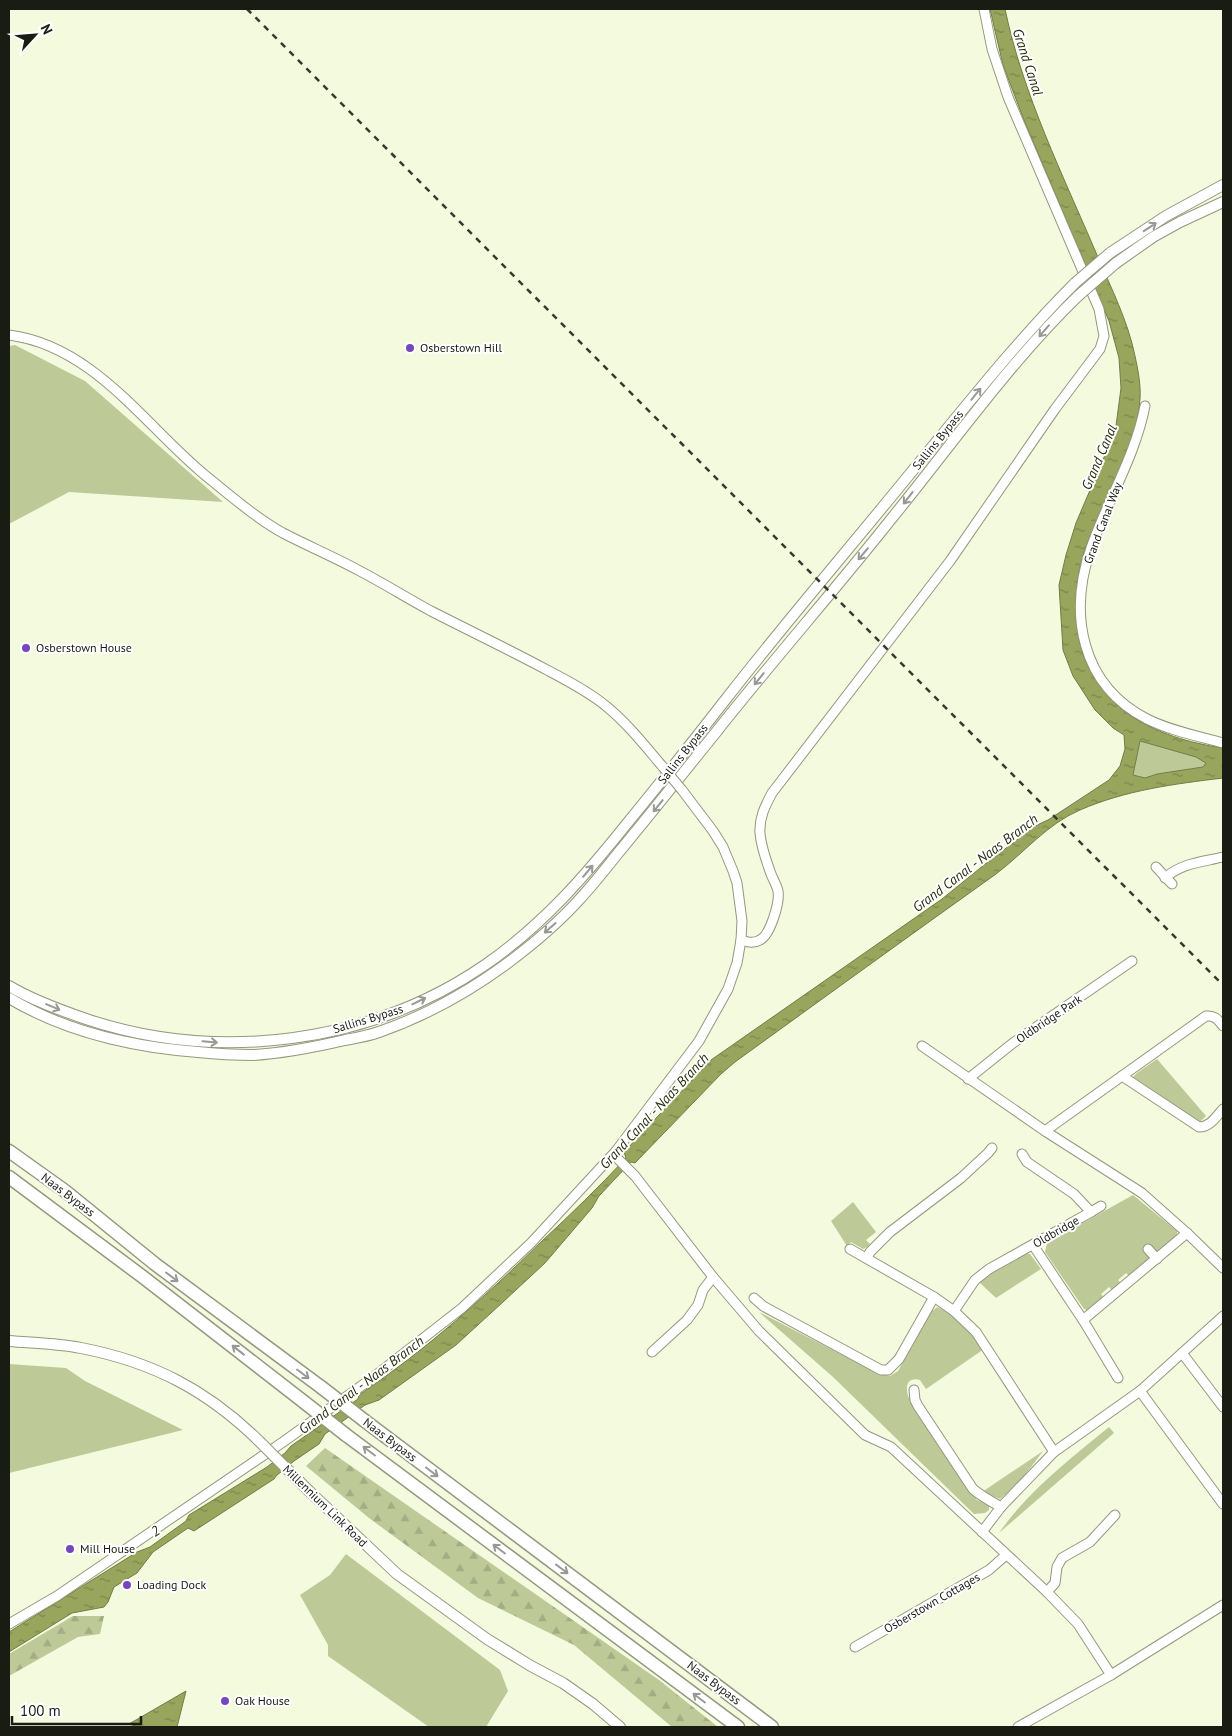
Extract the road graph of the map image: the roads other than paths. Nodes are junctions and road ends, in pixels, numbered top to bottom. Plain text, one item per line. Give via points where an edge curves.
1 (984, 9) edge
2 (1223, 186) edge
3 (1223, 202) edge
4 (9, 335) edge
5 (1145, 406) dead end
6 (1223, 743) edge
7 (1223, 857) edge
8 (1156, 867) dead end
9 (741, 940) junction
10 (1132, 961) dead end
11 (9, 986) edge
12 (9, 998) edge
13 (1223, 1026) edge
14 (922, 1046) dead end
15 (1122, 1076) junction
16 (968, 1078) junction
17 (1223, 1109) edge
18 (1045, 1131) junction
19 (9, 1144) edge
20 (992, 1148) dead end
21 (9, 1151) edge
22 (617, 1154) junction
23 (1022, 1154) dead end
24 (9, 1177) edge
25 (9, 1185) edge
26 (1101, 1206) dead end
27 (1091, 1212) junction
28 (1187, 1233) junction
29 (1033, 1245) junction
30 (850, 1249) dead end
31 (1148, 1249) dead end
32 (867, 1258) junction
33 (1157, 1259) junction
34 (155, 1264) junction
35 (1223, 1268) edge
36 (143, 1277) junction
37 (713, 1277) junction
38 (934, 1296) junction
39 (754, 1298) dead end
40 (954, 1311) junction
41 (1223, 1316) edge
42 (1083, 1320) junction
43 (9, 1341) edge
44 (652, 1352) dead end
45 (1182, 1353) junction
46 (1118, 1378) dead end
47 (914, 1390) dead end
48 (1140, 1391) junction
49 (1223, 1407) edge
50 (1054, 1452) junction
51 (1223, 1504) edge
52 (1001, 1507) junction
53 (1115, 1515) dead end
54 (982, 1532) junction
55 (1006, 1555) junction
56 (1046, 1592) junction
57 (1223, 1605) edge
58 (9, 1624) edge
59 (855, 1647) dead end
60 (1111, 1676) junction
61 (620, 1727) edge
62 (738, 1727) edge
63 (772, 1727) edge
64 (1018, 1727) edge

1 - 9 street via 992,49 1008,97 1099,309 1104,336 1100,349 1054,409 950,561 772,793 760,822 760,833 762,848 779,892 776,908 762,940 752,943
11 -> 2 main road, Sallins Bypass, bridge via 62,1011 105,1025 146,1035 223,1043 277,1040 349,1027 407,1007 484,965 536,925 586,875 773,640 1048,309 1110,254 1166,216
3 -> 12 main road, Sallins Bypass, bridge via 1153,237 1116,263 1060,313 958,433 894,516 578,902 509,962 423,1014 375,1033 300,1050 252,1055 160,1049 126,1043 53,1020
4 - 9 street, bridge via 49,346 103,379 204,474 282,532 527,659 606,706 635,733 713,831 737,883
5 - 6 street, Grand Canal Way via 1135,444 1098,529 1084,572 1081,621 1085,643 1098,676 1112,694 1129,707 1147,719 1179,732
7 - 8 street via 1182,866 1173,870 1168,881
9 - 22 street via 738,963 728,989 699,1041
10 - 16 street, Oldbridge Park
13 - 15 street via 1211,1015 1206,1016
14 - 16 street
15 - 17 street via 1199,1126 1210,1124
15 - 18 street
16 - 18 street
18 - 28 street via 1142,1193
19 - 34 highway
20 - 32 street via 961,1178 890,1232
21 - 34 highway, Naas Bypass via 65,1191
22 - 37 street
22 - 58 street via 531,1243 462,1308 371,1379 57,1596
23 - 27 street, Oldbridge via 1027,1162 1074,1194
24 - 36 highway, Naas Bypass
25 - 36 highway
26 - 27 street
27 - 29 street, Oldbridge
28 - 33 street
28 - 35 street
29 - 40 street, Oldbridge via 975,1280
29 - 42 street
30 - 32 street
31 - 33 street
32 - 38 street
33 - 42 street
34 -> 63 highway, Naas Bypass, bridge
62 -> 36 highway, Naas Bypass, bridge via 346,1434
37 - 44 street via 686,1320
37 - 54 street via 759,1331 865,1435 891,1447
38 - 39 street via 899,1360 888,1370 881,1370 763,1306
38 - 40 street
40 - 50 street via 976,1332
41 - 45 street
42 - 46 street
43 - 61 main road, Millennium Link Road, bridge via 80,1347 126,1358 186,1384 235,1418 397,1574 487,1639 564,1683
45 - 48 street
45 - 49 street
47 - 52 street via 918,1406 973,1489
48 - 50 street
48 - 51 street
50 - 52 street
52 - 54 street
53 - 56 street via 1090,1542 1062,1558 1055,1583
54 - 55 street
55 - 56 street
55 - 59 street, Osberstown Cottages via 989,1570
56 - 60 street via 1078,1624
57 - 60 street
60 - 64 street

